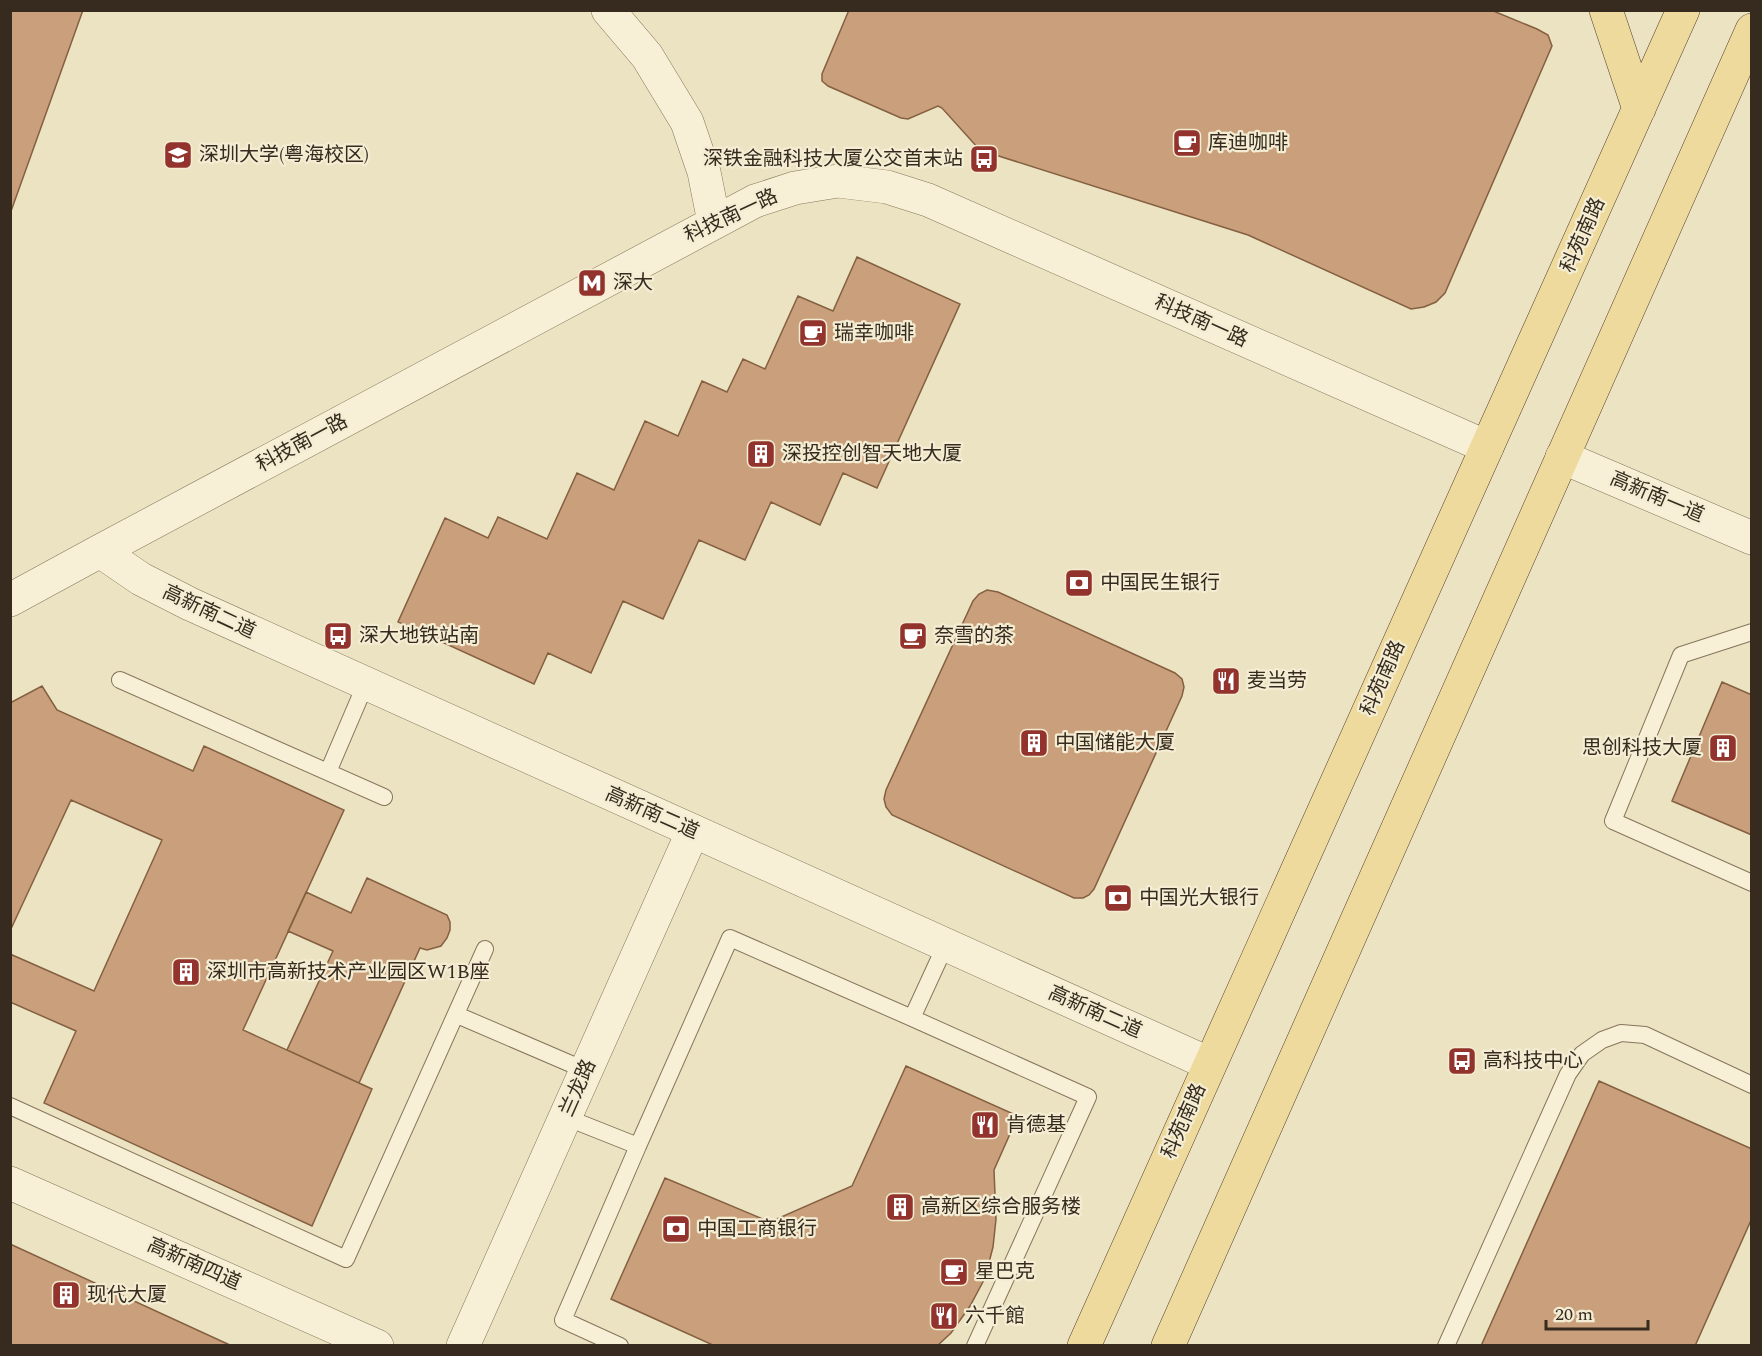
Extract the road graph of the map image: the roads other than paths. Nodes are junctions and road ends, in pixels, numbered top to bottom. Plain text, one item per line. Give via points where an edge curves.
1 (608, 10) edge
2 (1606, 10) edge
3 (1683, 10) edge
4 (1752, 30) edge
5 (1639, 109) junction
6 (714, 222) junction
7 (1487, 447) junction
8 (1562, 457) junction
9 (1752, 538) edge
10 (100, 551) junction
11 (10, 600) edge
12 (1752, 632) edge
13 (120, 680) dead end
14 (366, 684) junction
15 (328, 772) junction
16 (384, 797) dead end
17 (693, 831) junction
18 (1752, 883) edge
19 (946, 944) junction
20 (485, 949) dead end
21 (457, 1015) junction
22 (912, 1018) junction
23 (1210, 1064) junction
24 (585, 1070) junction
25 (1752, 1085) edge
26 (10, 1106) edge
27 (565, 1117) junction
28 (638, 1146) junction
29 (10, 1183) edge
30 (377, 1346) edge
31 (463, 1346) edge
32 (620, 1346) edge
33 (975, 1346) edge
34 (1084, 1346) edge
35 (1167, 1346) edge
36 (1446, 1346) edge

1 - 6 street via 647,56 687,123 704,172
2 - 5 main road
3 - 5 main road, 科苑南路
4 - 8 main road
5 - 7 main road, 科苑南路
6 - 7 street, 科技南一路 via 755,201 795,188 838,181 887,187 928,200
6 - 10 street, 科技南一路
7 - 23 main road, 科苑南路
8 - 9 street, 高新南一道
8 - 35 main road
10 - 11 street, 科技南一路
10 - 14 street, 高新南二道 via 165,592
12 - 18 lane via 1681,655 1613,821
13 - 15 lane
14 - 15 lane
14 - 17 street, 高新南二道
15 - 16 lane
17 - 19 street, 高新南二道
17 - 24 street, 兰龙路
19 - 22 lane
19 - 23 street, 高新南二道
20 - 21 lane
21 - 24 lane
21 - 26 lane via 346,1259
22 - 28 lane via 730,938
22 - 33 lane via 1088,1097
23 - 34 main road, 科苑南路
24 - 27 street, 兰龙路
25 - 36 lane via 1645,1035 1621,1033 1582,1054 1568,1074
27 - 28 lane
27 - 31 street, 兰龙路
28 - 32 lane via 563,1320
29 - 30 street, 高新南四道

